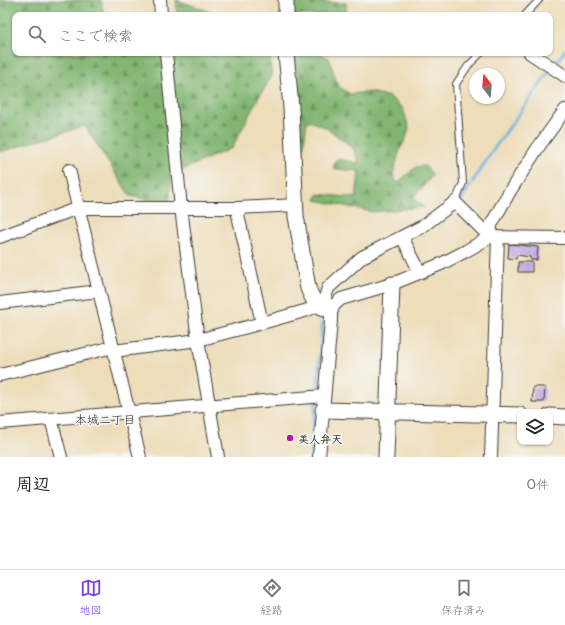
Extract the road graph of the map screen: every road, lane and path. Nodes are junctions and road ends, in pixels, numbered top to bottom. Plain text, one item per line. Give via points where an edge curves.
1 (160, 0) edge
2 (286, 0) edge
3 (539, 0) edge
4 (162, 12) edge
5 (286, 12) edge
6 (528, 12) edge
7 (166, 56) edge
8 (286, 56) edge
9 (477, 56) edge
10 (535, 56) edge
11 (565, 76) edge
12 (565, 110) edge
13 (69, 170) dead end
14 (455, 202) junction
15 (296, 206) junction
16 (78, 208) junction
17 (181, 208) junction
18 (238, 208) junction
19 (0, 237) edge
20 (402, 237) junction
21 (494, 237) junction
22 (565, 238) edge
23 (420, 272) junction
24 (392, 284) junction
25 (99, 291) junction
26 (0, 303) edge
27 (323, 307) junction
28 (262, 324) junction
29 (198, 340) junction
30 (113, 349) junction
31 (0, 375) edge
32 (324, 397) junction
33 (209, 405) junction
34 (129, 412) junction
35 (388, 413) junction
36 (492, 414) junction
37 (517, 415) edge
38 (553, 416) edge
39 (565, 417) edge
40 (51, 419) junction
41 (0, 423) edge
42 (61, 457) edge
43 (140, 457) edge
44 (218, 457) edge
45 (319, 457) edge
46 (386, 457) edge
47 (491, 457) edge

1 - 4 street
2 - 5 street
3 - 6 lane
7 - 17 street
8 - 15 street
9 - 14 lane via 456,84 463,183
10 - 11 street
12 - 21 street via 510,191 491,225
13 - 16 street
14 - 20 street via 423,226
14 - 21 street
15 - 18 street
15 - 27 street via 308,288 312,298
16 - 17 street
16 - 19 street
16 - 25 street
17 - 18 street
17 - 29 street
18 - 28 street
20 - 23 street
20 - 27 street via 362,257 328,288
21 - 22 street
21 - 23 street
21 - 36 street
23 - 24 street
24 - 27 street
24 - 35 street
25 - 26 street
25 - 30 street
27 - 28 street
27 - 32 street via 331,321
28 - 29 street
29 - 30 street
29 - 33 street
30 - 31 street
30 - 34 street
32 - 33 street
32 - 35 street
32 - 45 street
33 - 34 street
33 - 44 street
34 - 40 street
34 - 43 street
35 - 36 street
35 - 46 street
36 - 37 street
36 - 47 street
38 - 39 street
40 - 41 street
40 - 42 street

